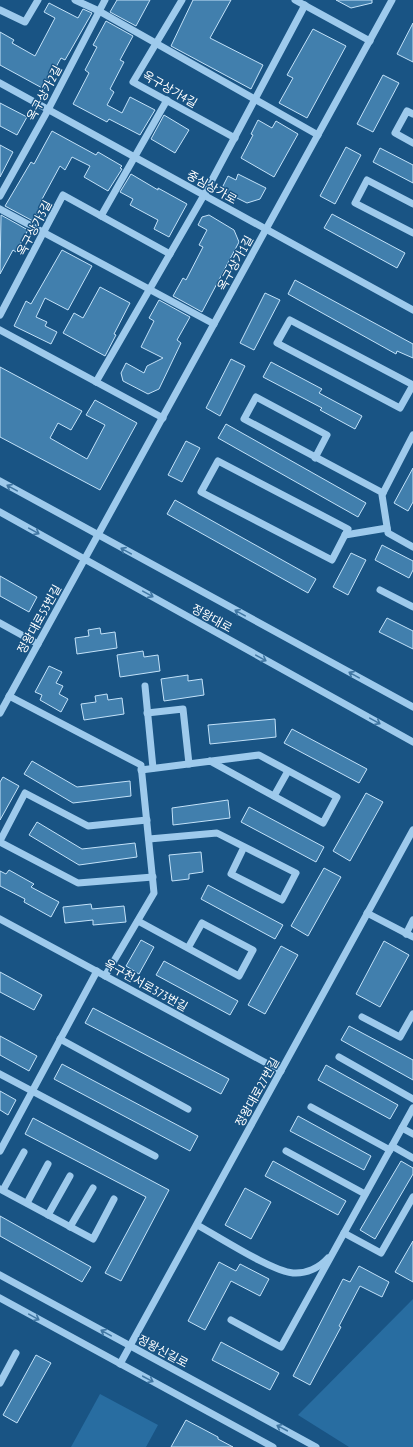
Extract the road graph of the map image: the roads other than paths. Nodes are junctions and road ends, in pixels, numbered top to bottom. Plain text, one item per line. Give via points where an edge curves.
1 (38, 0) edge
2 (75, 0) edge
3 (105, 0) edge
4 (182, 0) edge
5 (295, 0) edge
6 (392, 0) edge
7 (305, 6) junction
8 (0, 10) edge
9 (99, 11) junction
10 (370, 41) junction
11 (156, 44) junction
12 (0, 84) edge
13 (167, 100) junction
14 (254, 101) junction
15 (48, 110) junction
16 (413, 114) edge
17 (318, 135) junction
18 (235, 138) junction
19 (413, 143) edge
20 (134, 157) junction
21 (204, 195) junction
22 (0, 196) edge
23 (413, 204) edge
24 (0, 209) edge
25 (101, 216) junction
26 (266, 230) junction
27 (44, 233) junction
28 (413, 233) edge
29 (170, 254) junction
30 (149, 290) junction
31 (413, 310) edge
32 (0, 315) edge
33 (214, 324) junction
34 (0, 330) edge
35 (96, 382) junction
36 (410, 398) edge
37 (163, 418) junction
38 (413, 435) edge
39 (315, 458) junction
40 (0, 481) edge
41 (383, 493) junction
42 (0, 512) edge
43 (387, 528) junction
44 (345, 535) junction
45 (98, 536) junction
46 (413, 547) edge
47 (85, 559) junction
48 (380, 590) dead end
49 (413, 606) edge
50 (0, 623) edge
51 (38, 644) junction
52 (145, 686) dead end
53 (9, 696) junction
54 (413, 707) edge
55 (0, 713) edge
56 (147, 713) junction
57 (413, 742) edge
58 (210, 761) junction
59 (189, 764) junction
60 (153, 768) junction
61 (141, 770) junction
62 (288, 770) junction
63 (274, 796) junction
64 (147, 820) junction
65 (413, 830) edge
66 (149, 839) junction
67 (0, 842) edge
68 (244, 847) junction
69 (153, 877) junction
70 (367, 913) junction
71 (0, 919) edge
72 (413, 920) edge
73 (138, 921) junction
74 (406, 934) junction
75 (413, 937) edge
76 (188, 948) junction
77 (97, 971) junction
78 (105, 976) junction
79 (413, 1014) edge
80 (362, 1017) dead end
81 (60, 1039) junction
82 (339, 1057) dead end
83 (281, 1071) junction
84 (0, 1074) edge
85 (32, 1091) junction
86 (413, 1099) edge
87 (311, 1107) dead end
88 (413, 1108) edge
89 (188, 1109) dead end
90 (402, 1128) junction
91 (413, 1134) edge
92 (391, 1148) junction
93 (0, 1151) edge
94 (286, 1151) dead end
95 (24, 1152) dead end
96 (155, 1156) dead end
97 (413, 1158) edge
98 (48, 1164) dead end
99 (70, 1176) dead end
100 (93, 1188) dead end
101 (1, 1189) edge
102 (365, 1194) junction
103 (413, 1196) edge
104 (114, 1199) dead end
105 (27, 1203) junction
106 (48, 1215) junction
107 (197, 1225) junction
108 (70, 1227) junction
109 (344, 1233) junction
110 (332, 1254) junction
111 (0, 1275) edge
112 (0, 1298) edge
113 (231, 1320) dead end
114 (130, 1346) junction
115 (16, 1353) dead end
116 (120, 1364) junction
117 (0, 1383) edge
118 (273, 1447) edge
119 (316, 1447) edge

1 - 8 street via 25,22
2 - 9 street
3 - 9 street, 옥구상가2길
4 - 11 street, 옥구상가4길
5 - 7 street
6 - 10 street, 옥구상가1길
7 - 10 street
7 - 14 street
9 - 11 street
9 - 15 street, 옥구상가2길
10 - 17 street, 옥구상가1길
11 - 13 street, 옥구상가4길 via 133,82
11 - 14 street
12 - 15 street, 중심상가로
13 - 18 street, 옥구상가4길
13 - 20 street
14 - 17 street
14 - 18 street
15 - 20 street, 중심상가로
15 - 22 street, 옥구상가2길
16 - 19 street via 406,110 395,133
17 - 26 street, 옥구상가1길
18 - 21 street
20 - 21 street, 중심상가로
20 - 25 street
21 - 26 street, 중심상가로
21 - 29 street
23 - 28 street via 367,180 355,203
24 - 27 street
25 - 27 street, 옥구상가3길 via 63,196
25 - 29 street, 옥구상가3길
26 - 31 street, 중심상가로
26 - 33 street, 옥구상가1길
27 - 30 street
27 - 32 street, 옥구상가3길
29 - 30 street
30 - 33 street
30 - 35 street
33 - 37 street, 옥구상가1길
34 - 35 street
35 - 37 street
36 - 36 street via 412,385 290,320 277,343 400,408
37 - 45 street, 옥구상가1길
38 - 41 street
39 - 39 street via 327,435 256,397 244,419
39 - 41 street
45 -> 40 street, 정왕대로
41 - 43 street
42 -> 47 street, 정왕대로
43 - 44 street
43 - 46 street via 388,533
44 - 44 street via 348,529 218,461 201,492 332,560
45 - 47 street, 정왕대로53번길
54 -> 45 street, 정왕대로
47 - 51 street, 정왕대로53번길
47 -> 57 street, 정왕대로
48 - 49 street
50 - 51 street
51 - 53 street, 정왕대로53번길
52 - 56 street
53 - 55 street, 정왕대로53번길
53 - 61 street via 141,765
56 - 59 street via 183,709
56 - 60 street
58 - 59 street
58 - 62 street via 259,755
58 - 63 street
59 - 60 street
60 - 61 street
61 - 64 street
62 - 63 street
62 - 63 street via 337,797 334,804 323,823
64 - 66 street
64 - 67 street via 88,826 25,793
65 - 70 street, 정왕대로27번길
66 - 68 street via 217,833
66 - 69 street
67 - 69 street via 78,883
68 - 68 street via 296,873 282,900 231,874
69 - 73 street via 154,894
70 - 74 street
70 - 83 street, 정왕대로27번길
71 - 77 street, 옥구천서로373번길
72 - 74 street
73 - 76 street
73 - 78 street
74 - 75 street
76 - 76 street via 239,976 253,950 202,923
77 - 78 street, 옥구천서로373번길
77 - 81 street
78 - 83 street, 옥구천서로373번길
79 - 80 street via 400,1037
81 - 85 street
81 - 89 street
82 - 86 street
83 - 107 street, 정왕대로27번길
84 - 85 street
85 - 93 street
85 - 96 street
87 - 92 street
88 - 90 street
90 - 91 street
90 - 92 street
92 - 97 street
92 - 102 street
94 - 102 street
95 - 101 street
98 - 105 street
99 - 106 street
100 - 108 street
101 - 105 street
102 - 109 street
103 - 109 street via 381,1254
104 - 108 street via 93,1239
105 - 106 street
106 - 108 street
107 - 110 street via 268,1264 292,1273 304,1273 314,1269
107 - 114 street, 정왕대로27번길
109 - 110 street
110 - 113 street via 281,1347
114 -> 111 street, 정왕신길로
112 -> 116 street
114 - 116 street, 정왕대로27번길
119 -> 114 street, 정왕신길로
115 - 117 street
116 -> 118 street

